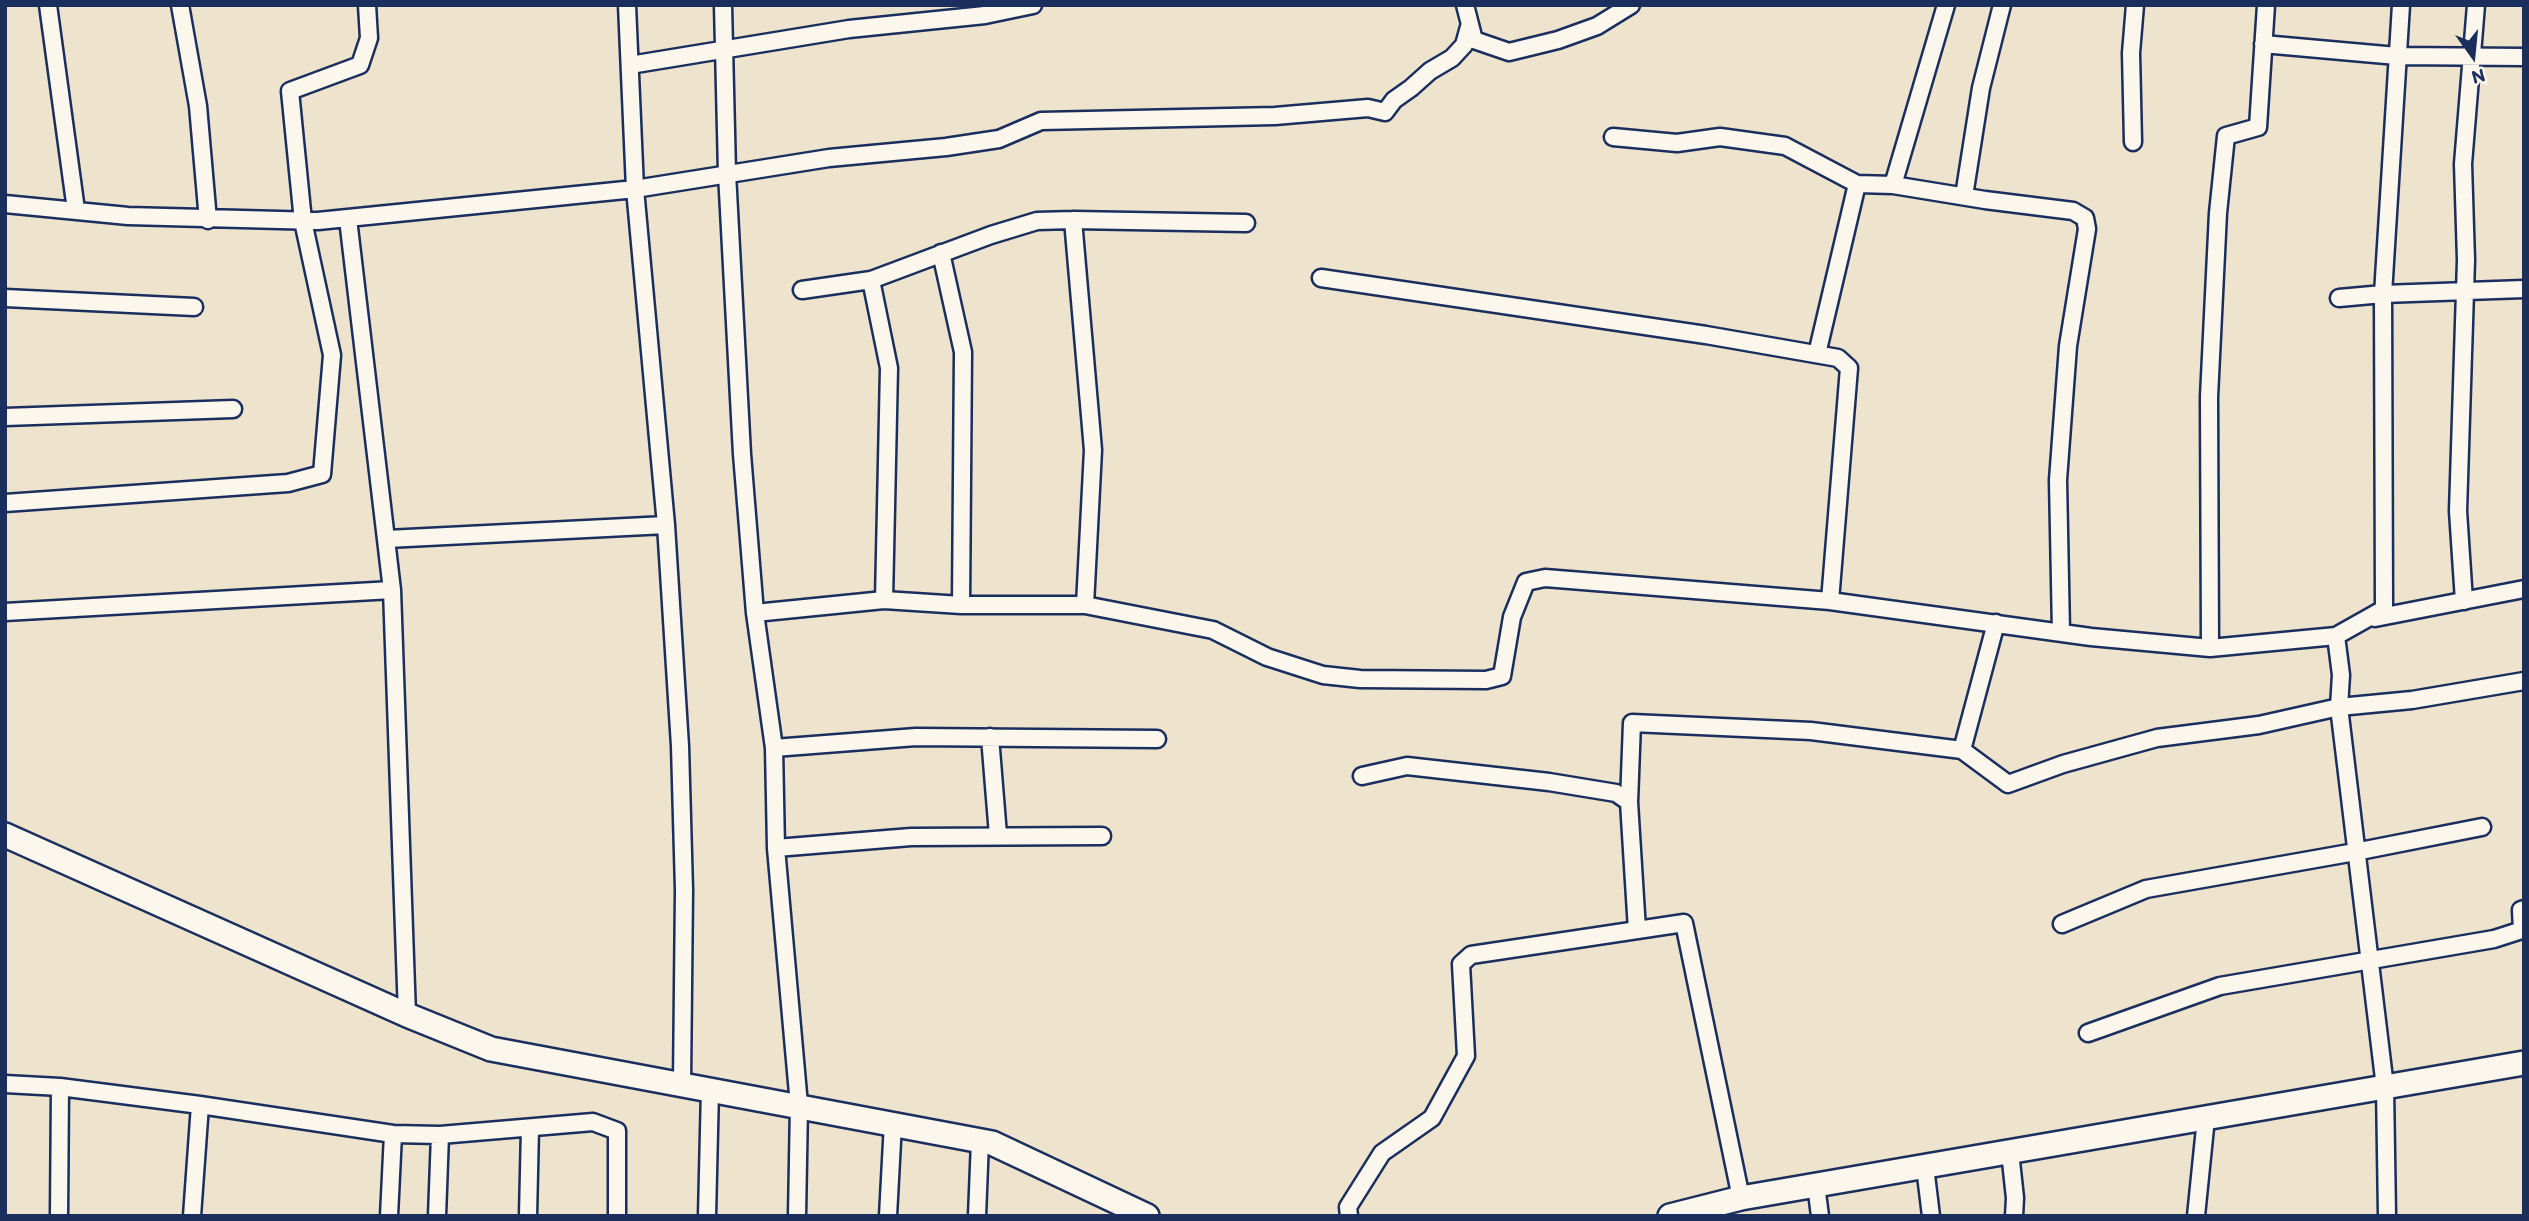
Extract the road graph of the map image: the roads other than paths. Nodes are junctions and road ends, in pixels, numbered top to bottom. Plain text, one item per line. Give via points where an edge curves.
1 (48, 5) edge
2 (180, 5) edge
3 (367, 5) edge
4 (627, 5) edge
5 (723, 5) edge
6 (1033, 5) edge
7 (1465, 5) edge
8 (1631, 5) edge
9 (1946, 5) edge
10 (2002, 5) edge
11 (2135, 5) edge
12 (2266, 5) edge
13 (2401, 5) edge
14 (2476, 5) edge
15 (1469, 27) junction
16 (2263, 44) junction
17 (725, 49) junction
18 (2397, 56) junction
19 (2472, 56) junction
20 (2524, 57) edge
21 (630, 65) junction
22 (1613, 137) dead end
23 (2133, 142) dead end
24 (727, 173) junction
25 (1857, 184) junction
26 (1893, 185) junction
27 (635, 189) junction
28 (1964, 196) junction
29 (5, 204) edge
30 (76, 210) junction
31 (348, 219) junction
32 (208, 220) junction
33 (1073, 220) junction
34 (303, 221) junction
35 (1246, 223) dead end
36 (942, 253) junction
37 (1321, 278) dead end
38 (871, 280) junction
39 (2524, 289) edge
40 (802, 290) dead end
41 (2465, 292) junction
42 (2383, 293) junction
43 (5, 298) edge
44 (2339, 298) dead end
45 (194, 307) dead end
46 (1817, 354) junction
47 (233, 409) dead end
48 (5, 417) edge
49 (5, 503) edge
50 (666, 525) junction
51 (387, 540) junction
52 (2524, 589) edge
53 (392, 590) junction
54 (884, 600) junction
55 (1830, 601) junction
56 (2464, 601) junction
57 (961, 605) junction
58 (1085, 605) junction
59 (5, 612) edge
60 (755, 613) junction
61 (2366, 620) junction
62 (1996, 623) junction
63 (2061, 632) junction
64 (2336, 636) junction
65 (2210, 648) junction
66 (2524, 681) edge
67 (2339, 708) junction
68 (990, 737) junction
69 (1157, 739) dead end
70 (774, 748) junction
71 (1962, 750) junction
72 (1362, 776) dead end
73 (1629, 802) junction
74 (2482, 827) dead end
75 (5, 835) edge
76 (998, 835) junction
77 (1102, 836) dead end
78 (776, 848) junction
79 (2355, 852) junction
80 (2524, 909) edge
81 (2062, 924) dead end
82 (1637, 930) junction
83 (2371, 959) junction
84 (407, 1015) junction
85 (2088, 1033) dead end
86 (2524, 1063) edge
87 (682, 1083) junction
88 (5, 1084) edge
89 (60, 1087) junction
90 (2385, 1087) junction
91 (710, 1089) junction
92 (200, 1105) junction
93 (799, 1105) junction
94 (2206, 1118) junction
95 (893, 1123) junction
96 (530, 1128) junction
97 (393, 1134) junction
98 (440, 1136) junction
99 (979, 1140) junction
100 (2010, 1152) junction
101 (1925, 1167) junction
102 (1816, 1185) junction
103 (1741, 1198) junction
104 (59, 1216) edge
105 (192, 1216) edge
106 (389, 1216) edge
107 (438, 1216) edge
108 (528, 1216) edge
109 (617, 1216) edge
110 (706, 1216) edge
111 (797, 1216) edge
112 (888, 1216) edge
113 (977, 1216) edge
114 (1147, 1216) edge
115 (1349, 1216) edge
116 (1672, 1216) edge
117 (1820, 1216) edge
118 (1931, 1216) edge
119 (2014, 1216) edge
120 (2196, 1216) edge
121 (2387, 1216) edge

1 - 30 street
2 - 32 street via 198,106
3 - 34 street via 369,38 360,65 290,91
4 - 21 street
5 - 17 street
6 - 17 street
7 - 15 street
8 - 15 street via 1597,26 1508,52 1474,40
9 - 26 street
10 - 28 street via 1981,88
11 - 23 street
12 - 16 street
13 - 18 street
14 - 19 street
15 - 24 street via 1464,45 1452,58 1394,100 1385,112 1368,108 1262,116 1041,121 999,139
16 - 18 street
16 - 65 street via 2258,127 2226,136 2219,203 2209,397
17 - 21 street
17 - 24 street
18 - 19 street
18 - 42 street
19 - 20 street
19 - 41 street via 2463,164
21 - 27 street
22 - 25 street via 1677,143 1720,137 1785,146
24 - 27 street
24 - 60 street via 741,454
25 - 26 street
25 - 46 street
26 - 28 street
27 - 31 street
27 - 50 street
28 - 63 street via 2073,211 2085,218 2068,346 2058,480
29 - 30 street
30 - 32 street
31 - 34 street
31 - 51 street
32 - 34 street
33 - 35 street
33 - 36 street via 1037,221
33 - 58 street via 1093,450
34 - 49 street via 332,355 322,474 288,483
36 - 38 street
36 - 57 street via 963,352
37 - 46 street
38 - 40 street
38 - 54 street via 890,368
39 - 41 street
41 - 42 street
41 - 56 street via 2458,510
42 - 44 street
42 - 61 street via 2384,609
43 - 45 street
46 - 55 street via 1838,358 1849,368
47 - 48 street
50 - 51 street
50 - 87 street via 680,746
51 - 53 street
52 - 56 street
53 - 59 street
53 - 84 street
54 - 57 street
54 - 60 street
55 - 58 street via 1545,578 1525,582 1512,617 1502,676 1486,680 1323,675 1267,657 1213,630
55 - 62 street
56 - 61 street
57 - 58 street
60 - 70 street
61 - 64 street
62 - 63 street
62 - 71 street
63 - 65 street
64 - 65 street
64 - 67 street
66 - 67 street
67 - 71 street via 2259,725 2157,738 2008,784
67 - 79 street
68 - 69 street
68 - 70 street via 876,739
68 - 76 street
70 - 78 street
71 - 73 street via 1811,731 1632,723
72 - 73 street via 1407,766 1549,782 1616,793
73 - 82 street
74 - 79 street
75 - 84 street
76 - 77 street
76 - 78 street
78 - 93 street
79 - 81 street via 2146,889
79 - 83 street
80 - 83 street via 2522,930 2494,939
82 - 103 street via 1684,923
82 - 115 street via 1471,955 1461,964 1466,1056 1432,1118 1381,1153 1348,1206
83 - 85 street via 2220,986
83 - 90 street
84 - 87 street via 491,1049
86 - 90 street
87 - 91 street
88 - 89 street
89 - 92 street
89 - 104 street
90 - 94 street
90 - 121 street
91 - 93 street
91 - 110 street
92 - 97 street
92 - 105 street
93 - 95 street
93 - 111 street
94 - 100 street
94 - 120 street
95 - 99 street
95 - 112 street
96 - 98 street
96 - 108 street
96 - 109 street via 593,1122 617,1130
97 - 98 street
97 - 106 street
98 - 107 street
99 - 113 street
99 - 114 street
100 - 101 street
100 - 119 street
101 - 102 street
101 - 118 street
102 - 103 street
102 - 117 street
103 - 116 street

